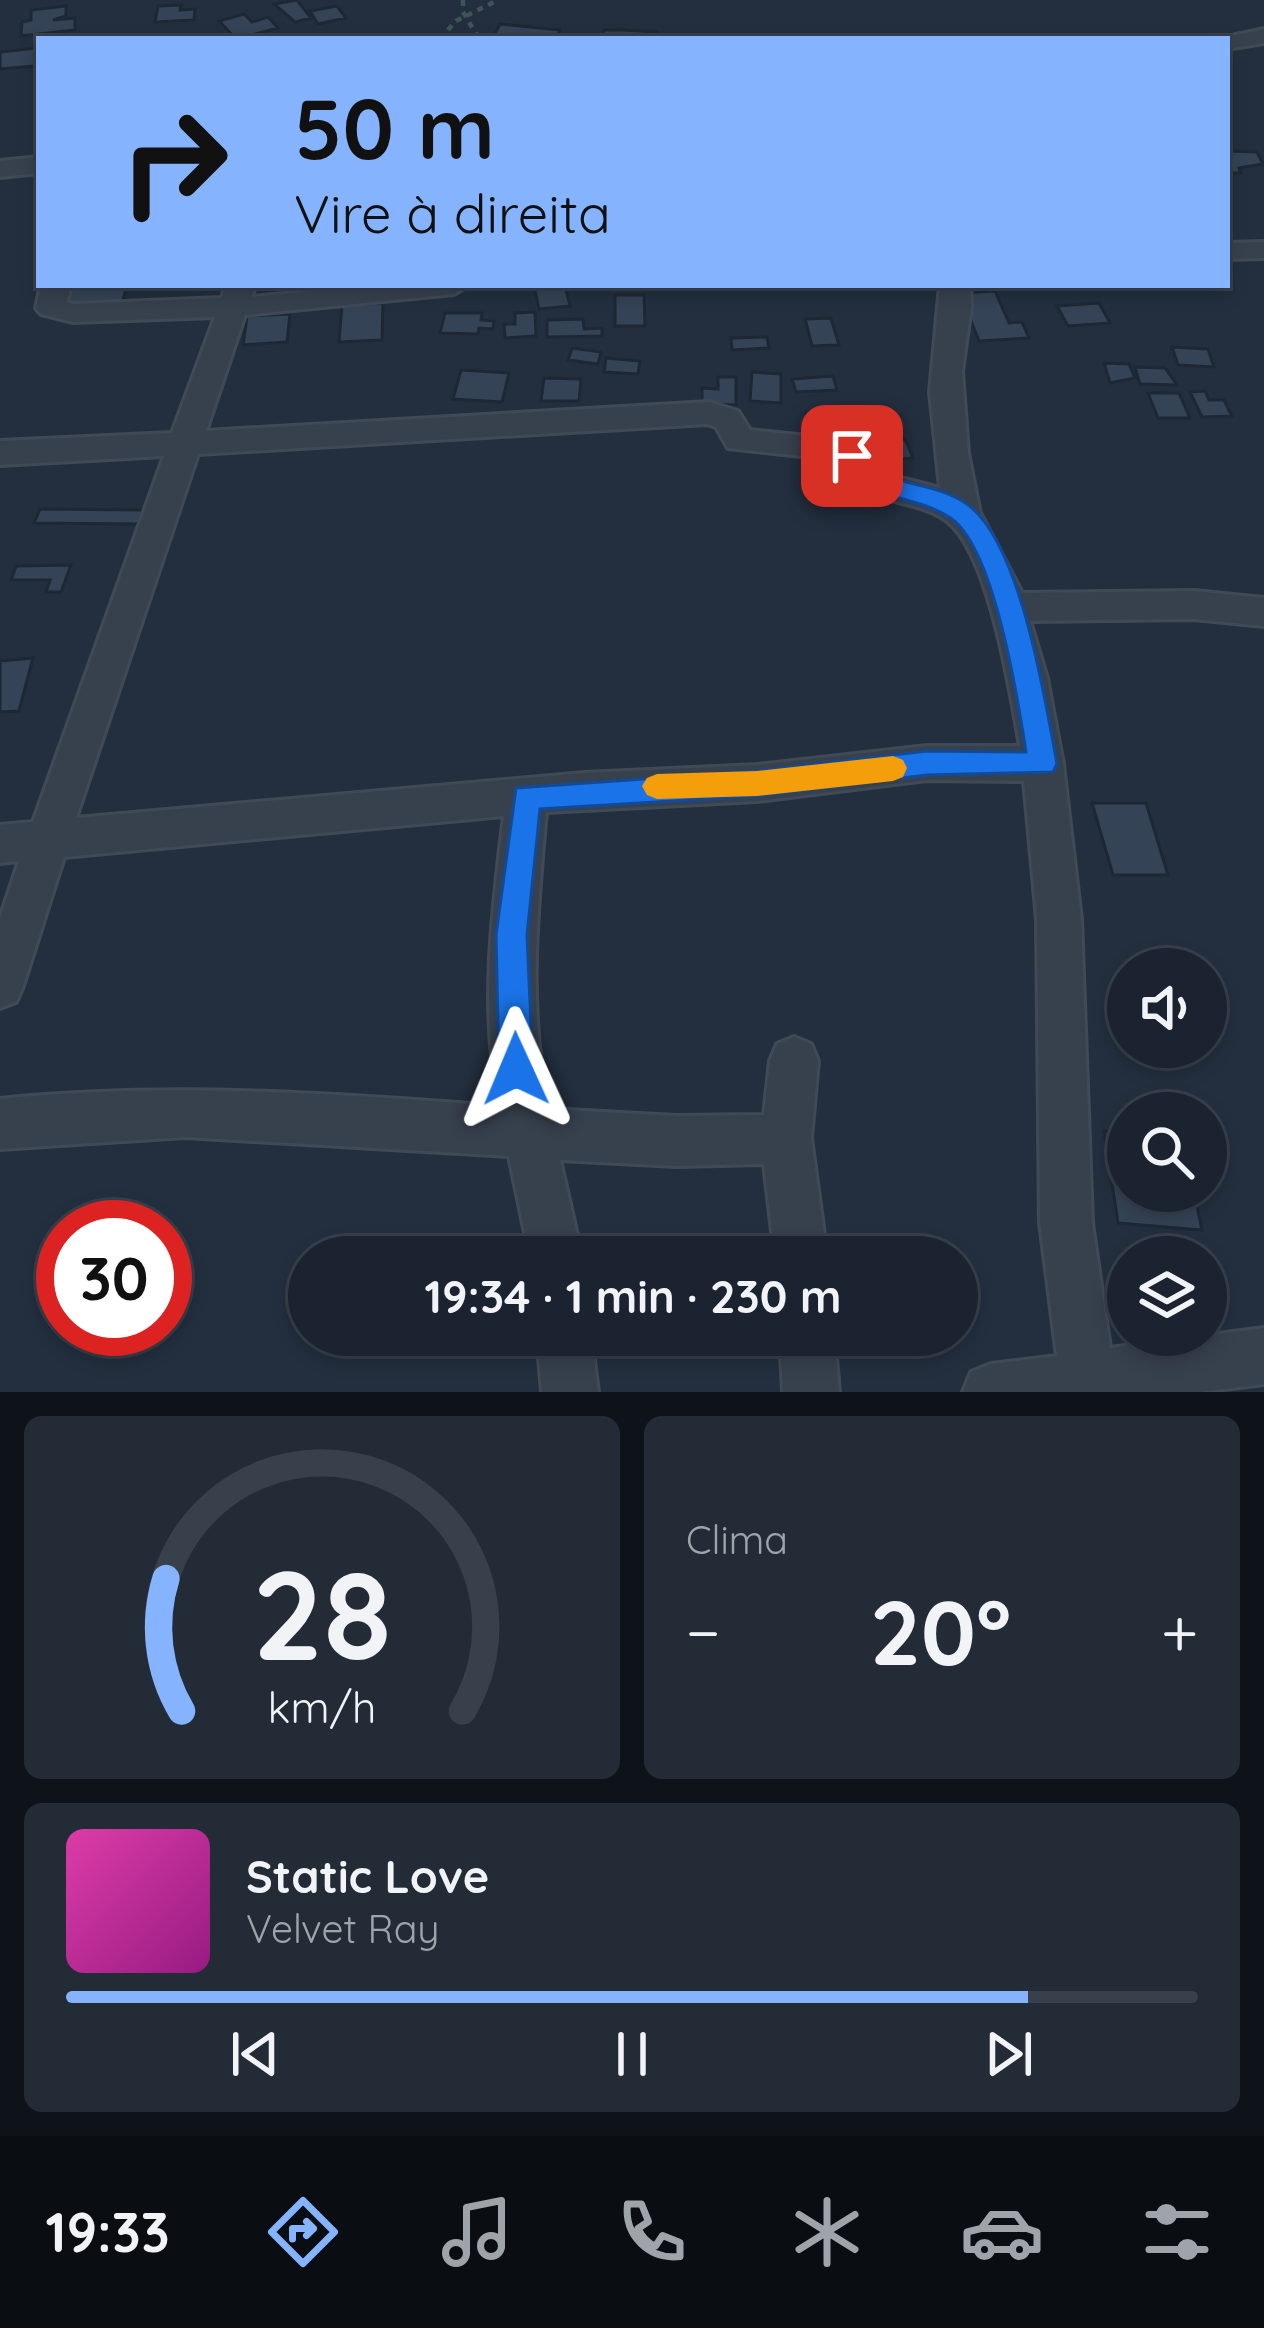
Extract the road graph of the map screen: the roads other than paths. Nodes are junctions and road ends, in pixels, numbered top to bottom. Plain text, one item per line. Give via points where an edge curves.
1 (1264, 37) edge
2 (1230, 42) edge
3 (36, 165) edge
4 (0, 169) edge
5 (1264, 250) edge
6 (1230, 251) edge
7 (55, 288) edge
8 (400, 288) edge
9 (956, 288) edge
10 (238, 297) edge
11 (185, 443) junction
12 (0, 453) edge
13 (964, 514) junction
14 (1009, 607) junction
15 (1264, 612) edge
16 (1042, 764) junction
17 (526, 797) junction
18 (49, 838) junction
19 (0, 844) edge
20 (0, 986) edge
21 (794, 1061) dead end
22 (0, 1124) edge
23 (527, 1132) junction
24 (786, 1138) junction
25 (552, 1236) edge
26 (798, 1236) edge
27 (566, 1356) edge
28 (809, 1356) edge
29 (1264, 1356) edge
30 (1088, 1386) edge
31 (570, 1392) edge
32 (812, 1392) edge
33 (991, 1392) edge

1 - 2 street
3 - 4 street
5 - 6 street
7 - 10 street via 58,313
8 - 10 street
9 - 13 street via 960,314 948,343 945,406
10 - 11 street
11 - 12 street
11 - 13 street via 709,413 727,419 740,440 832,448 852,456 878,484
11 - 18 street
13 - 14 street
14 - 15 street
14 - 16 street
16 - 17 street via 927,763
16 - 30 street via 1059,919 1066,1223
17 - 18 street
17 - 23 street via 512,935 516,1069
18 - 19 street
18 - 20 street
21 - 24 street
22 - 23 street via 102,1114
23 - 24 street via 710,1145
23 - 25 street
24 - 26 street
27 - 31 street
28 - 32 street
29 - 30 street
30 - 33 street

